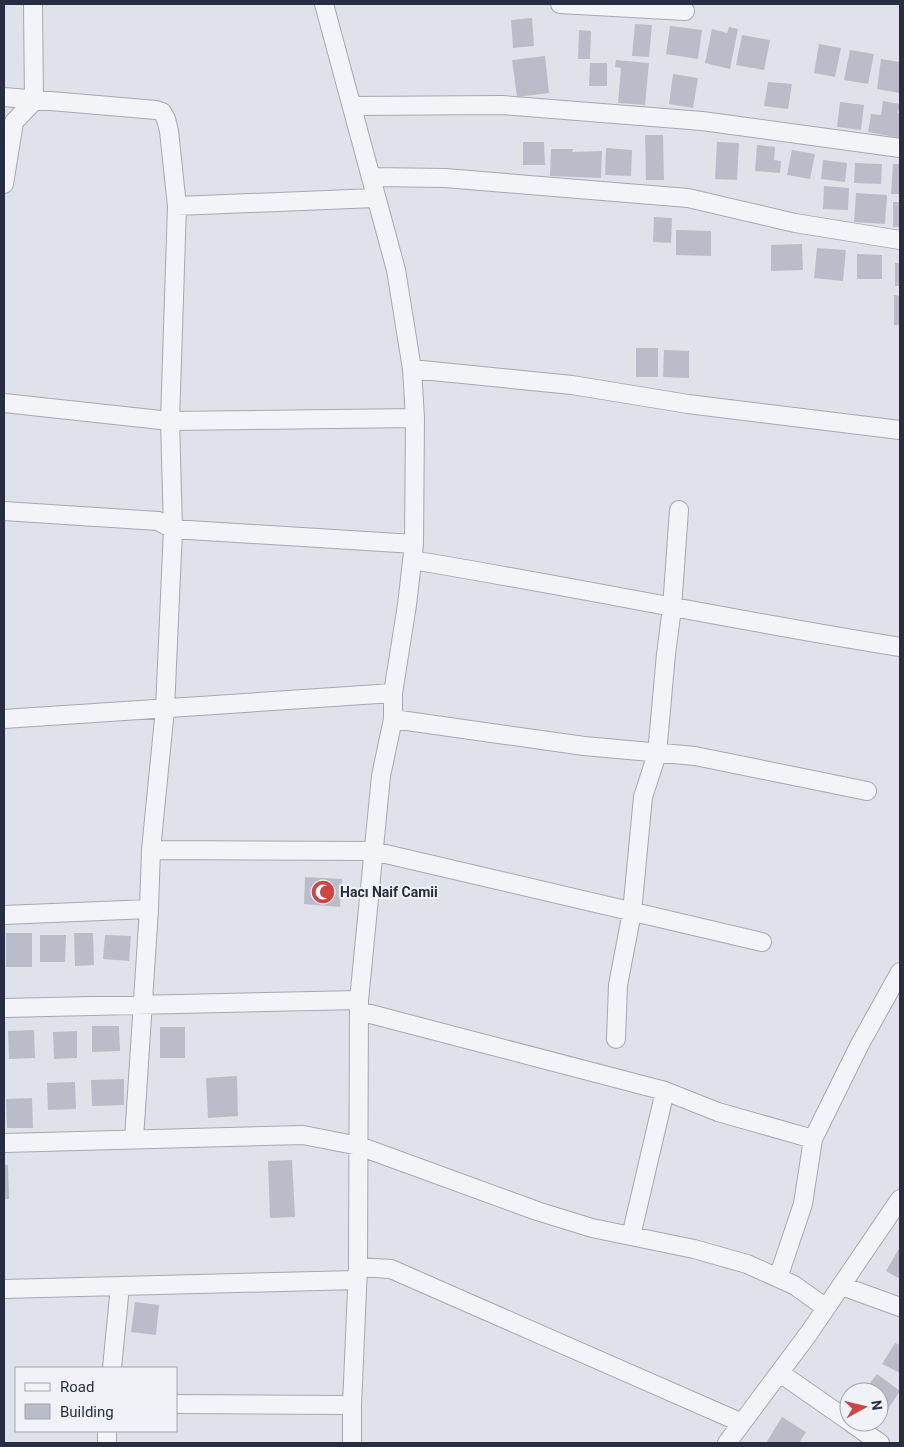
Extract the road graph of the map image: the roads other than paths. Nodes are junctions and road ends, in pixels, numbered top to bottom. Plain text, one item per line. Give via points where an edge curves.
1 (33, 4) edge
2 (324, 4) edge
3 (560, 4) edge
4 (685, 11) dead end
5 (4, 97) edge
6 (34, 102) junction
7 (352, 106) junction
8 (900, 148) edge
9 (372, 177) junction
10 (4, 184) edge
11 (375, 198) junction
12 (177, 206) junction
13 (900, 240) edge
14 (412, 369) junction
15 (4, 403) edge
16 (415, 418) junction
17 (170, 421) junction
18 (900, 430) edge
19 (679, 510) dead end
20 (4, 511) edge
21 (173, 529) junction
22 (413, 552) junction
23 (672, 608) junction
24 (900, 647) edge
25 (393, 693) junction
26 (164, 709) junction
27 (4, 719) edge
28 (393, 719) junction
29 (658, 754) junction
30 (867, 790) dead end
31 (151, 850) junction
32 (373, 851) junction
33 (149, 910) junction
34 (632, 912) junction
35 (4, 915) edge
36 (762, 942) dead end
37 (900, 972) edge
38 (143, 1004) junction
39 (359, 1006) junction
40 (4, 1008) edge
41 (616, 1040) dead end
42 (665, 1091) junction
43 (134, 1139) junction
44 (813, 1139) junction
45 (4, 1143) edge
46 (359, 1146) junction
47 (900, 1199) edge
48 (631, 1236) junction
49 (358, 1273) junction
50 (778, 1278) junction
51 (120, 1286) junction
52 (842, 1286) junction
53 (4, 1289) edge
54 (900, 1307) edge
55 (826, 1308) junction
56 (112, 1367) edge
57 (780, 1374) junction
58 (178, 1404) edge
59 (352, 1405) junction
60 (839, 1415) edge
61 (742, 1423) junction
62 (864, 1432) edge
63 (352, 1443) edge
64 (727, 1443) edge
65 (880, 1443) edge

1 - 6 street
2 - 7 street
3 - 4 street
5 - 6 street
6 - 10 street via 14,122
6 - 12 street via 162,112 169,132
7 - 8 street via 502,105 702,121
7 - 9 street
9 - 11 street
9 - 13 street via 445,178 688,198 795,222
11 - 12 street
11 - 14 street via 396,270
12 - 17 street
14 - 16 street
14 - 18 street via 572,385 688,404
15 - 17 street
16 - 17 street
16 - 22 street
17 - 21 street
19 - 23 street
20 - 21 street via 158,521
21 - 22 street
21 - 26 street
22 - 23 street
22 - 25 street
23 - 24 street
23 - 29 street
25 - 26 street
25 - 28 street
26 - 27 street
26 - 31 street
28 - 29 street
28 - 32 street via 381,776
29 - 30 street via 695,756
29 - 34 street via 643,797
31 - 32 street
31 - 33 street
32 - 34 street
32 - 39 street
33 - 35 street
33 - 38 street
34 - 36 street
34 - 41 street via 618,985
37 - 44 street
38 - 39 street
38 - 40 street
38 - 43 street
39 - 42 street
39 - 46 street
42 - 44 street via 718,1112
42 - 48 street
43 - 45 street
43 - 46 street via 303,1135
44 - 50 street via 804,1204
46 - 48 street via 592,1228
46 - 49 street
47 - 52 street
48 - 50 street via 747,1264
49 - 51 street
49 - 59 street
49 - 61 street via 391,1269
50 - 55 street via 794,1285
51 - 53 street
51 - 56 street
52 - 54 street
52 - 55 street
55 - 57 street
57 - 60 street
57 - 61 street
58 - 59 street
59 - 63 street
61 - 64 street
62 - 65 street

